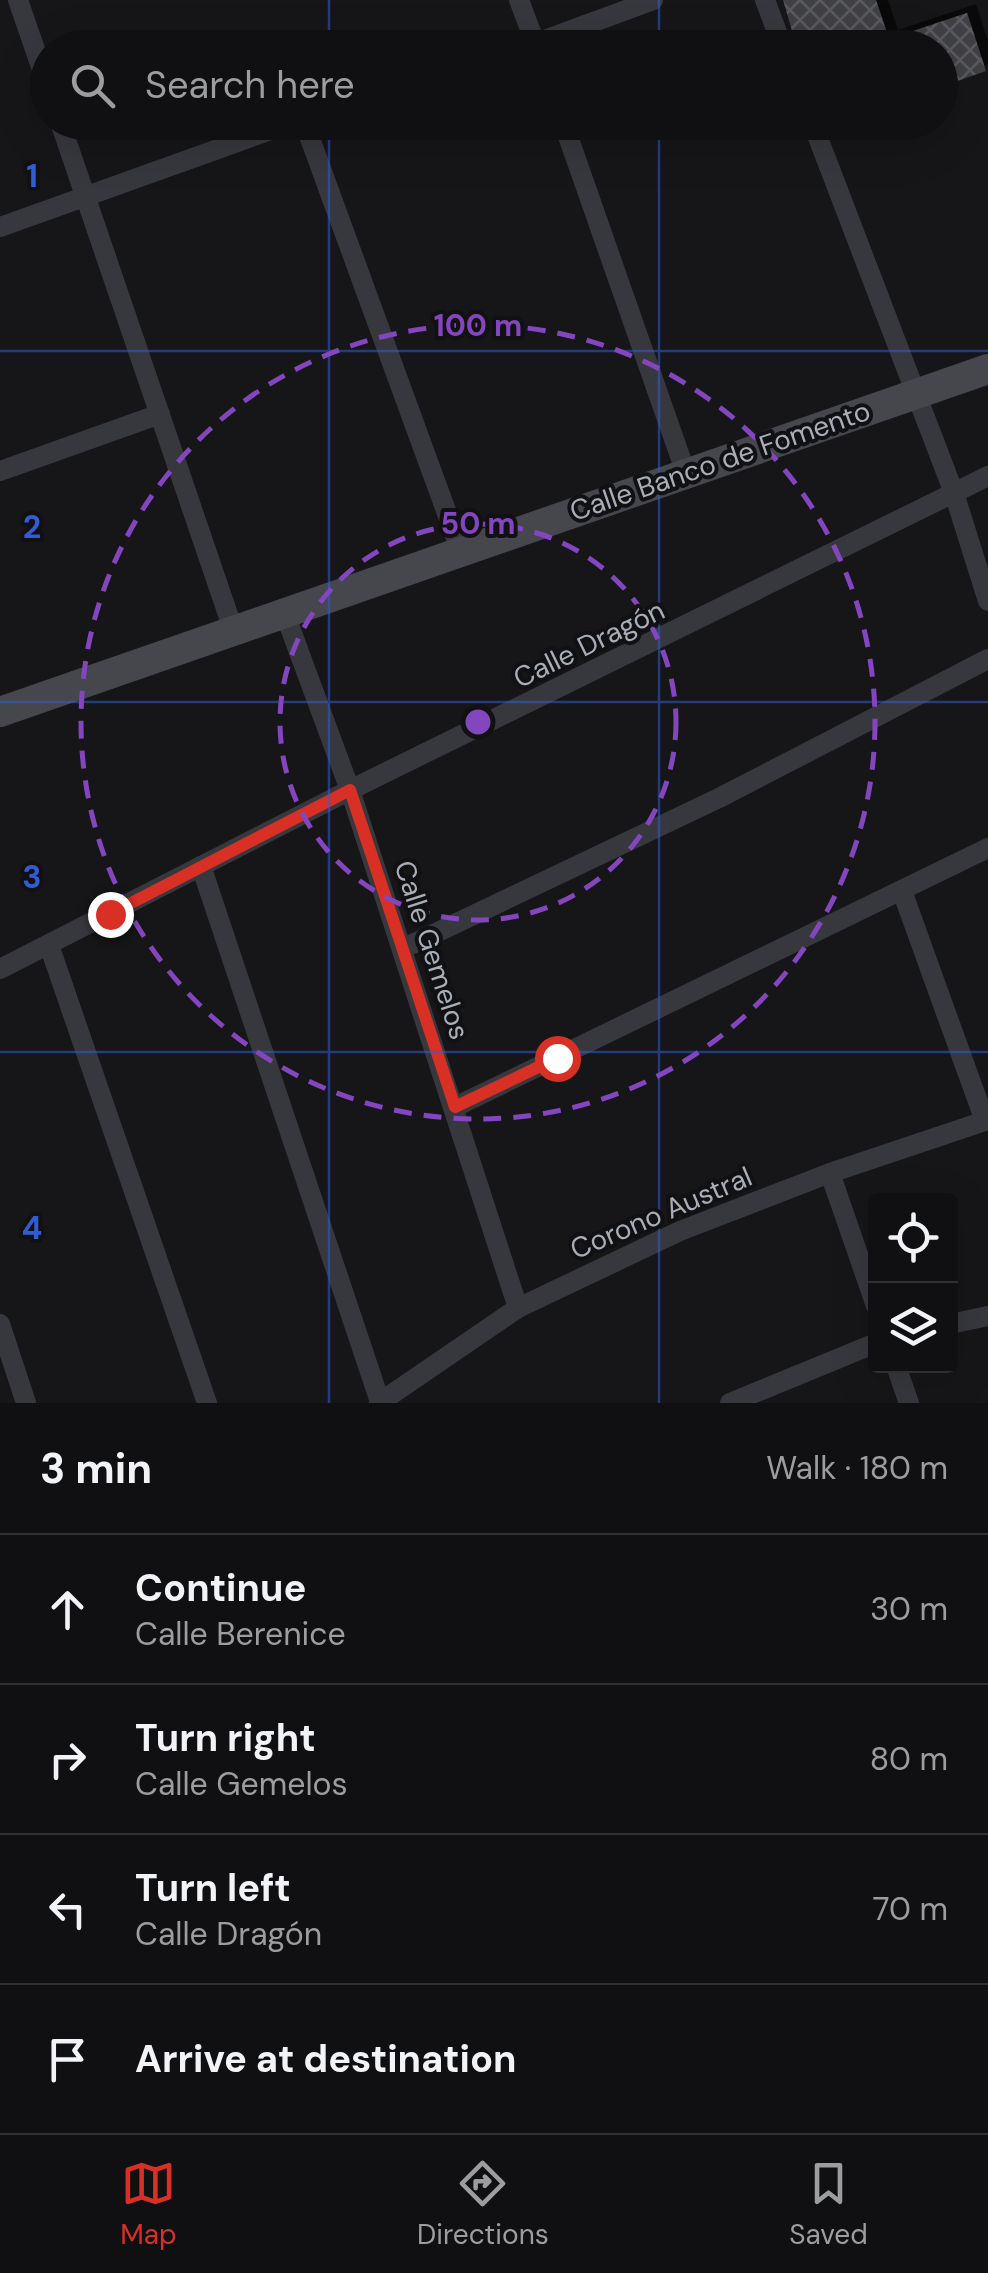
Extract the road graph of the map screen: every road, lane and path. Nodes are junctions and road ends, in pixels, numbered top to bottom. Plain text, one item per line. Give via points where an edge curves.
1 (18, 0) edge
2 (519, 0) edge
3 (653, 0) edge
4 (764, 0) edge
5 (527, 30) edge
6 (574, 30) edge
7 (776, 30) edge
8 (30, 35) edge
9 (66, 140) edge
10 (244, 140) edge
11 (311, 140) edge
12 (569, 140) edge
13 (819, 140) edge
14 (84, 197) junction
15 (0, 226) edge
16 (988, 370) edge
17 (916, 394) junction
18 (160, 414) junction
19 (0, 471) edge
20 (686, 476) junction
21 (988, 476) edge
22 (954, 493) junction
23 (460, 549) junction
24 (988, 601) edge
25 (285, 614) junction
26 (234, 632) junction
27 (988, 659) edge
28 (0, 712) edge
29 (350, 790) junction
30 (988, 848) edge
31 (201, 866) junction
32 (902, 890) junction
33 (49, 945) junction
34 (402, 949) junction
35 (0, 969) edge
36 (455, 1107) junction
37 (987, 1120) edge
38 (830, 1173) junction
39 (868, 1283) edge
40 (518, 1308) junction
41 (988, 1316) edge
42 (958, 1322) edge
43 (0, 1324) edge
44 (868, 1346) edge
45 (898, 1373) edge
46 (735, 1402) edge
47 (26, 1403) edge
48 (207, 1403) edge
49 (379, 1403) edge
50 (909, 1403) edge

1 - 8 street
2 - 5 street
3 - 6 street
4 - 7 street
9 - 14 street
10 - 14 street
11 - 23 street
12 - 20 street
13 - 17 street
14 - 15 street
14 - 18 street
16 - 17 street, Calle Banco de Fomento
17 - 20 street, Calle Banco de Fomento
17 - 22 street
18 - 19 street
18 - 26 street
20 - 23 street, Calle Banco de Fomento
21 - 22 street, Calle Dragón
22 - 24 street
22 - 29 street, Calle Dragón
23 - 25 street, Calle Banco de Fomento
25 - 26 street, Calle Banco de Fomento
25 - 29 street, Calle Gemelos
26 - 28 street, Calle Banco de Fomento
27 - 34 street via 719,798
29 - 31 street, Calle Dragón
29 - 34 street, Calle Gemelos
30 - 32 street
31 - 33 street, Calle Dragón
31 - 49 street
32 - 36 street
32 - 37 street
33 - 35 street, Calle Dragón
33 - 48 street
34 - 36 street, Calle Gemelos
36 - 40 street, Calle Gemelos
37 - 38 street, Corono Austral
38 - 39 street
38 - 40 street, Corono Austral via 680,1231
40 - 49 street, Corono Austral
41 - 42 street
43 - 47 street
44 - 46 street
45 - 50 street

